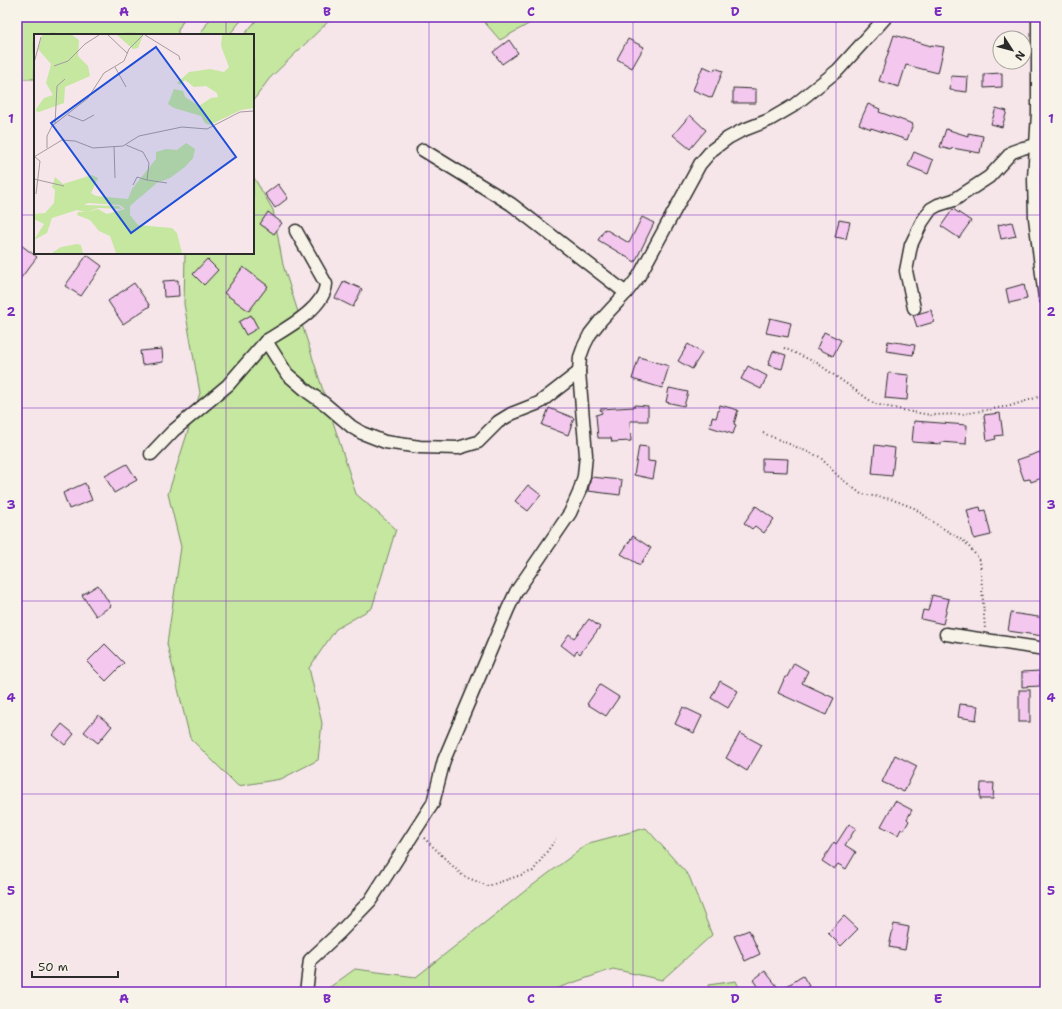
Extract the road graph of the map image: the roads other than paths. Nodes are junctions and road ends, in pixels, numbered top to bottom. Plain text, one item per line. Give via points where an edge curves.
1 (886, 17) edge
2 (1040, 21) edge
3 (1036, 145) junction
4 (423, 150) dead end
5 (296, 231) dead end
6 (626, 293) junction
7 (1045, 298) edge
8 (914, 308) dead end
9 (266, 341) junction
10 (579, 372) junction
11 (151, 454) dead end
12 (946, 634) dead end
13 (1045, 649) edge
14 (306, 992) edge

1 - 6 street via 838,70 792,106 769,120 741,131 712,150 700,164 639,276
2 - 3 street
3 - 7 street via 1035,218
3 - 8 street via 1012,152 989,177 954,200 931,209 911,245 906,271
4 - 6 street via 511,204
5 - 9 street via 326,284 326,290 312,309
6 - 10 street via 587,340 580,357
9 - 10 street via 287,374 352,427 385,442 420,447 458,448 478,442 498,422 539,403
9 - 11 street via 228,385 173,431
10 - 14 street via 586,455 579,493 570,513 516,592 444,760 433,803 370,901 310,960
12 - 13 street

